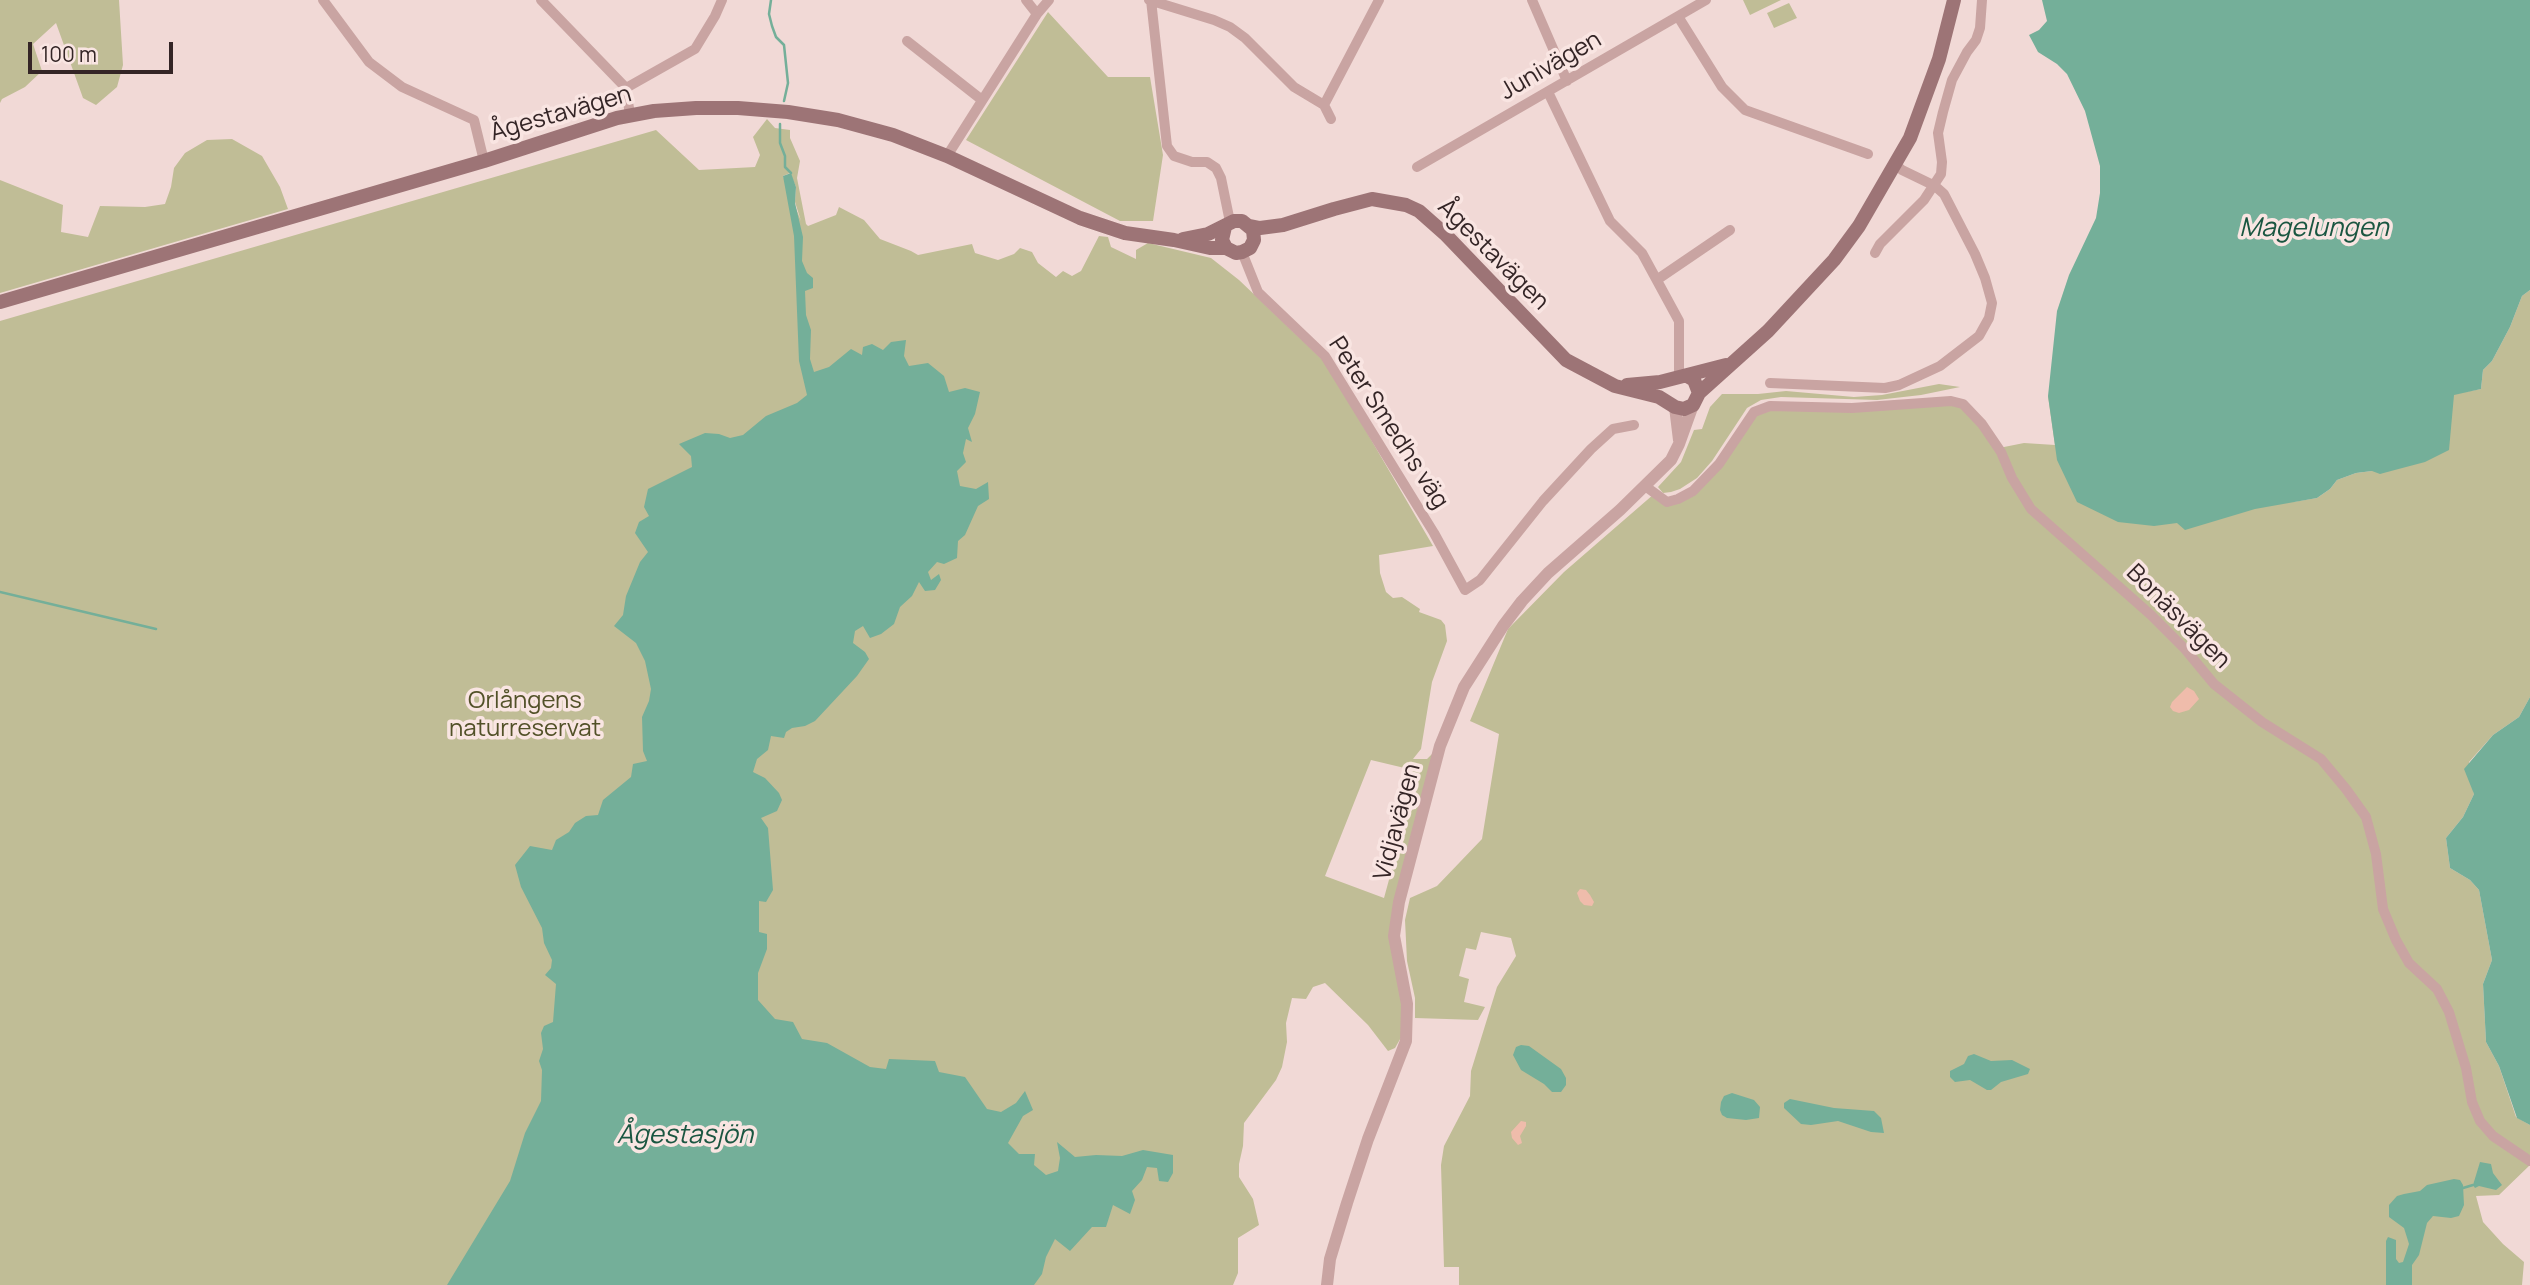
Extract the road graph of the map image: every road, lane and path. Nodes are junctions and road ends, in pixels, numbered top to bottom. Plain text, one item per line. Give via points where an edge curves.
1 (323, 0) edge
2 (541, 0) edge
3 (722, 0) edge
4 (1026, 0) edge
5 (1049, 0) edge
6 (1379, 0) edge
7 (1532, 0) edge
8 (1954, 0) edge
9 (1982, 0) edge
10 (1150, 1) edge
11 (1704, 1) edge
12 (1037, 15) junction
13 (1679, 18) junction
14 (907, 41) dead end
15 (1567, 81) junction
16 (626, 88) junction
17 (1548, 93) junction
18 (982, 100) junction
19 (1324, 105) junction
20 (630, 115) junction
21 (1331, 119) dead end
22 (1868, 154) dead end
23 (947, 156) junction
24 (484, 161) junction
25 (1895, 164) junction
26 (1417, 167) dead end
27 (1935, 186) junction
28 (1229, 224) junction
29 (1730, 230) dead end
30 (1252, 233) junction
31 (1174, 240) junction
32 (1226, 248) junction
33 (1242, 253) junction
34 (1875, 253) dead end
35 (1658, 279) junction
36 (0, 302) edge
37 (1729, 364) junction
38 (1679, 377) junction
39 (1770, 383) dead end
40 (1615, 386) junction
41 (1696, 399) junction
42 (1672, 405) junction
43 (1634, 425) dead end
44 (1679, 444) junction
45 (1645, 485) junction
46 (2530, 1161) edge
47 (1327, 1285) edge

1 - 24 street via 369,62 401,87 474,120
2 - 16 street
3 - 16 street via 695,49
4 - 12 street
5 - 12 street
6 - 19 street
7 - 15 street
8 - 25 main road via 1928,93
9 - 27 street via 1976,40 1952,80 1943,111 1938,134 1941,174
10 - 19 street via 1230,27 1294,88
10 - 28 street via 1167,146 1174,156 1216,168
11 - 13 street, Junivägen
12 - 18 street
13 - 15 street, Junivägen
13 - 22 street via 1722,87 1745,110
14 - 18 street
15 - 17 street, Junivägen
16 - 20 street
17 - 26 street, Junivägen
17 - 35 street via 1610,221 1642,253
18 - 23 street
19 - 21 street
20 - 23 main road, Ågestavägen via 706,108 789,112 871,129
20 - 24 main road, Ågestavägen
23 - 31 main road, Ågestavägen via 1080,218 1125,233
24 - 36 main road, Ågestavägen
25 - 27 street
25 - 37 main road via 1834,260 1768,331
27 - 34 street
27 - 39 street via 1944,194 1985,278 1992,303 1979,336 1940,366 1899,385
28 - 30 main road via 1242,221
28 - 31 main road, Ågestavägen via 1208,234
28 - 32 main road via 1222,240
29 - 35 street
30 - 33 main road via 1250,248
30 - 40 main road, Ågestavägen via 1263,239 1283,225 1372,200 1406,205 1445,234 1566,360
31 - 32 main road, Ågestavägen
32 - 33 main road
33 - 43 street, Peter Smedhs väg via 1258,292 1325,356 1465,590 1480,580 1543,500 1591,449 1613,429
35 - 38 street via 1679,321
37 - 38 main road
37 - 41 main road
38 - 40 main road
38 - 41 main road via 1694,380
38 - 42 main road via 1665,391
40 - 42 main road, Ågestavägen
41 - 42 main road via 1684,409
41 - 44 street, Vidjavägen
42 - 44 street
44 - 45 street, Vidjavägen via 1671,460
45 - 46 street, Bonäsvägen via 1667,502 1693,491 1719,464 1754,412 1770,406 1963,404 2001,452 2031,509 2151,615 2214,684 2262,722 2321,759 2346,789 2366,817 2384,909 2396,940 2409,963 2437,989 2449,1012 2480,1121 2493,1136
45 - 47 street, Vidjavägen via 1548,573 1503,625 1464,687 1440,746 1406,871 1394,936 1407,1004 1406,1041 1343,1216

